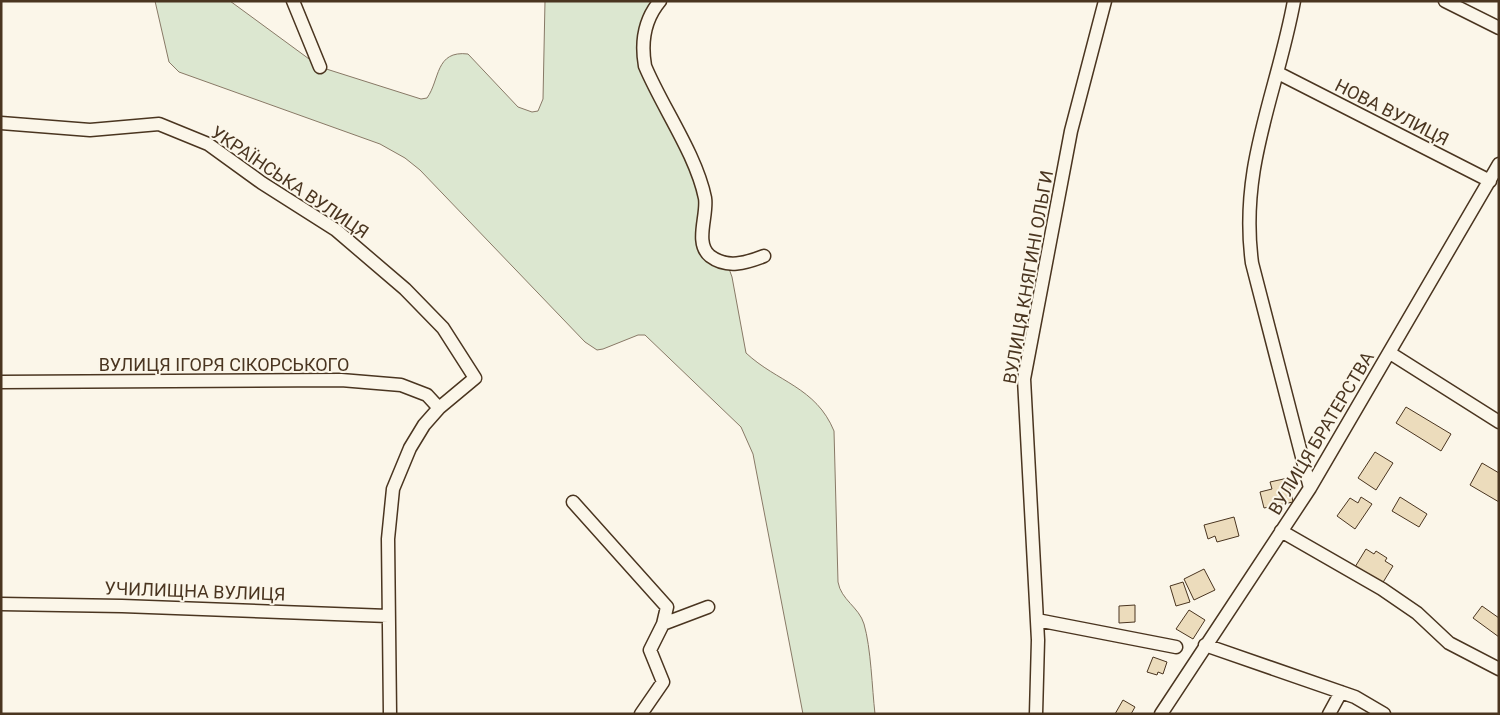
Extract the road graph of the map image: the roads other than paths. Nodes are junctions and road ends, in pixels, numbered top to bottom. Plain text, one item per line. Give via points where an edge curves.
1 (293, 1) edge
2 (660, 1) edge
3 (1105, 1) edge
4 (1294, 1) edge
5 (1445, 1) edge
6 (1499, 28) edge
7 (320, 67) dead end
8 (1278, 74) junction
9 (1, 123) edge
10 (1499, 164) edge
11 (1490, 181) junction
12 (764, 256) dead end
13 (1390, 353) junction
14 (1, 382) edge
15 (439, 408) junction
16 (1499, 422) edge
17 (1310, 488) junction
18 (573, 502) dead end
19 (1281, 532) junction
20 (1, 604) edge
21 (708, 607) dead end
22 (388, 616) junction
23 (1037, 620) junction
24 (663, 624) junction
25 (1205, 645) junction
26 (1176, 647) dead end
27 (1499, 669) edge
28 (1342, 692) junction
29 (390, 714) edge
30 (641, 714) edge
31 (1036, 714) edge
32 (1161, 714) edge
33 (1330, 714) edge
34 (1384, 714) edge

1 - 7 street
2 - 12 street via 645,31 645,66 699,176 705,199 704,249 710,256 727,263 736,264
3 - 23 street, ВУЛИЦЯ КНЯГИНІ ОЛЬГИ via 1071,131 1024,379
4 - 8 street
5 - 6 street
8 - 11 street, НОВА ВУЛИЦЯ
8 - 17 street via 1255,156 1248,232 1252,263
9 - 15 street, УКРАЇНСЬКА ВУЛИЦЯ via 90,130 159,124 208,144 336,230 406,289 443,328 475,378
10 - 11 street, ВУЛИЦЯ БРАТЕРСТВА
11 - 13 street, ВУЛИЦЯ БРАТЕРСТВА
13 - 16 street
13 - 17 street, ВУЛИЦЯ БРАТЕРСТВА
14 - 15 street, ВУЛИЦЯ ІГОРЯ СІКОРСЬКОГО via 340,380 401,386 427,395
15 - 22 street via 410,448 393,490 388,538
17 - 19 street, ВУЛИЦЯ БРАТЕРСТВА
18 - 24 street via 668,607
19 - 25 street, ВУЛИЦЯ БРАТЕРСТВА
19 - 27 street via 1382,589 1417,613 1449,643
20 - 22 street, УЧИЛИЩНА ВУЛИЦЯ
21 - 24 street
22 - 29 street
23 - 26 street
23 - 31 street, ВУЛИЦЯ КНЯГИНІ ОЛЬГИ
24 - 30 street via 650,650 663,682
25 - 28 street
25 - 32 street, ВУЛИЦЯ БРАТЕРСТВА
28 - 33 street
28 - 34 street

